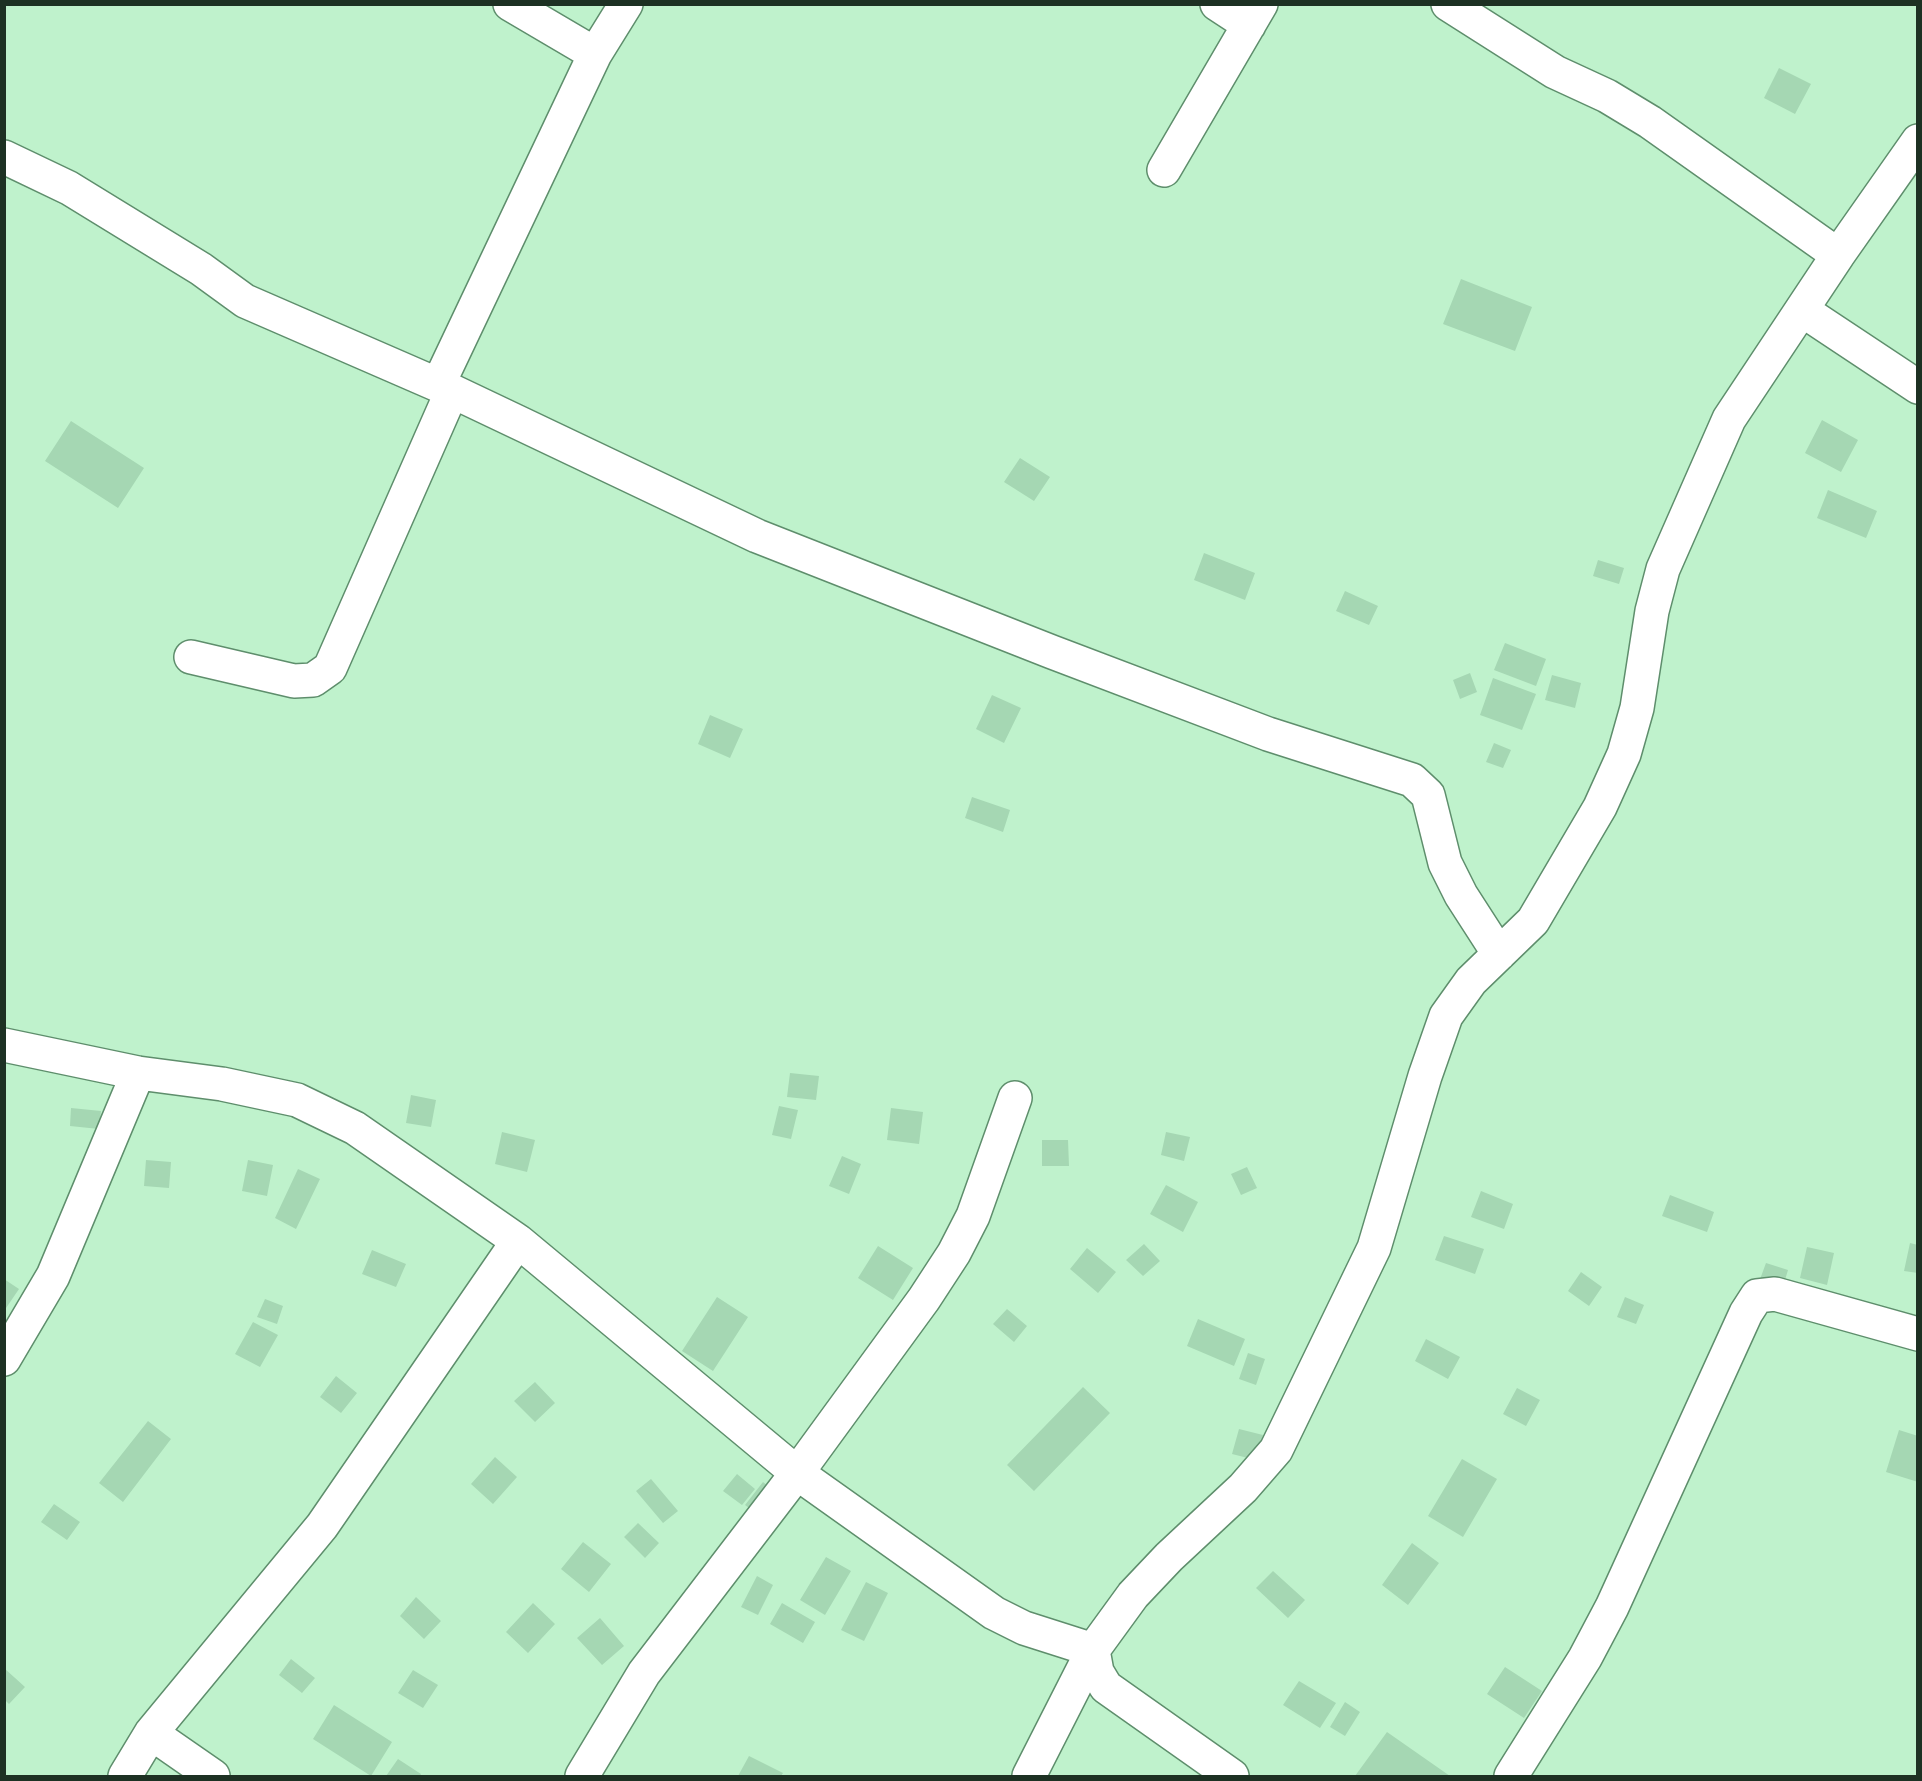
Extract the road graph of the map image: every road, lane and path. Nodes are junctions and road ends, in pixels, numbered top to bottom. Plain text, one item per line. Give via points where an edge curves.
1 (510, 4) edge
2 (626, 4) edge
3 (1217, 4) edge
4 (1448, 4) edge
5 (1255, 15) edge
6 (596, 54) junction
7 (1917, 141) edge
8 (4, 157) edge
9 (1164, 170) dead end
10 (1838, 255) junction
11 (1802, 310) junction
12 (1917, 387) edge
13 (445, 388) junction
14 (191, 657) dead end
15 (1499, 954) junction
16 (4, 1045) edge
17 (138, 1073) junction
18 (1015, 1098) dead end
19 (518, 1241) junction
20 (1917, 1334) edge
21 (4, 1359) edge
22 (797, 1473) junction
23 (1094, 1650) junction
24 (151, 1733) junction
25 (124, 1776) edge
26 (213, 1776) edge
27 (582, 1776) edge
28 (1029, 1776) edge
29 (1232, 1776) edge
30 (1511, 1776) edge

1 - 6 street
2 - 6 street
3 - 5 street
4 - 10 street via 1555,72 1650,122
5 - 9 street
6 - 13 street
7 - 10 street
8 - 13 street via 69,188 201,269 245,301
10 - 11 street
11 - 12 street
11 - 15 street via 1729,419 1663,569 1652,611 1637,708 1624,753 1600,807 1533,921
13 - 14 street via 330,668 313,680 294,681
13 - 15 street via 757,536 1268,734 1412,780 1428,795 1445,863 1461,895
15 - 23 street via 1471,981 1446,1016 1374,1248 1276,1450 1243,1488 1133,1595
16 - 17 street
17 - 19 street via 222,1084 297,1100 355,1128
17 - 21 street via 53,1276
18 - 22 street via 973,1216 954,1253
19 - 22 street
19 - 24 street via 322,1526
20 - 30 street via 1775,1294 1757,1296 1612,1607
22 - 23 street via 994,1613 1024,1628
22 - 27 street via 644,1672
23 - 28 street
23 - 29 street via 1097,1672 1106,1687
24 - 25 street
24 - 26 street

